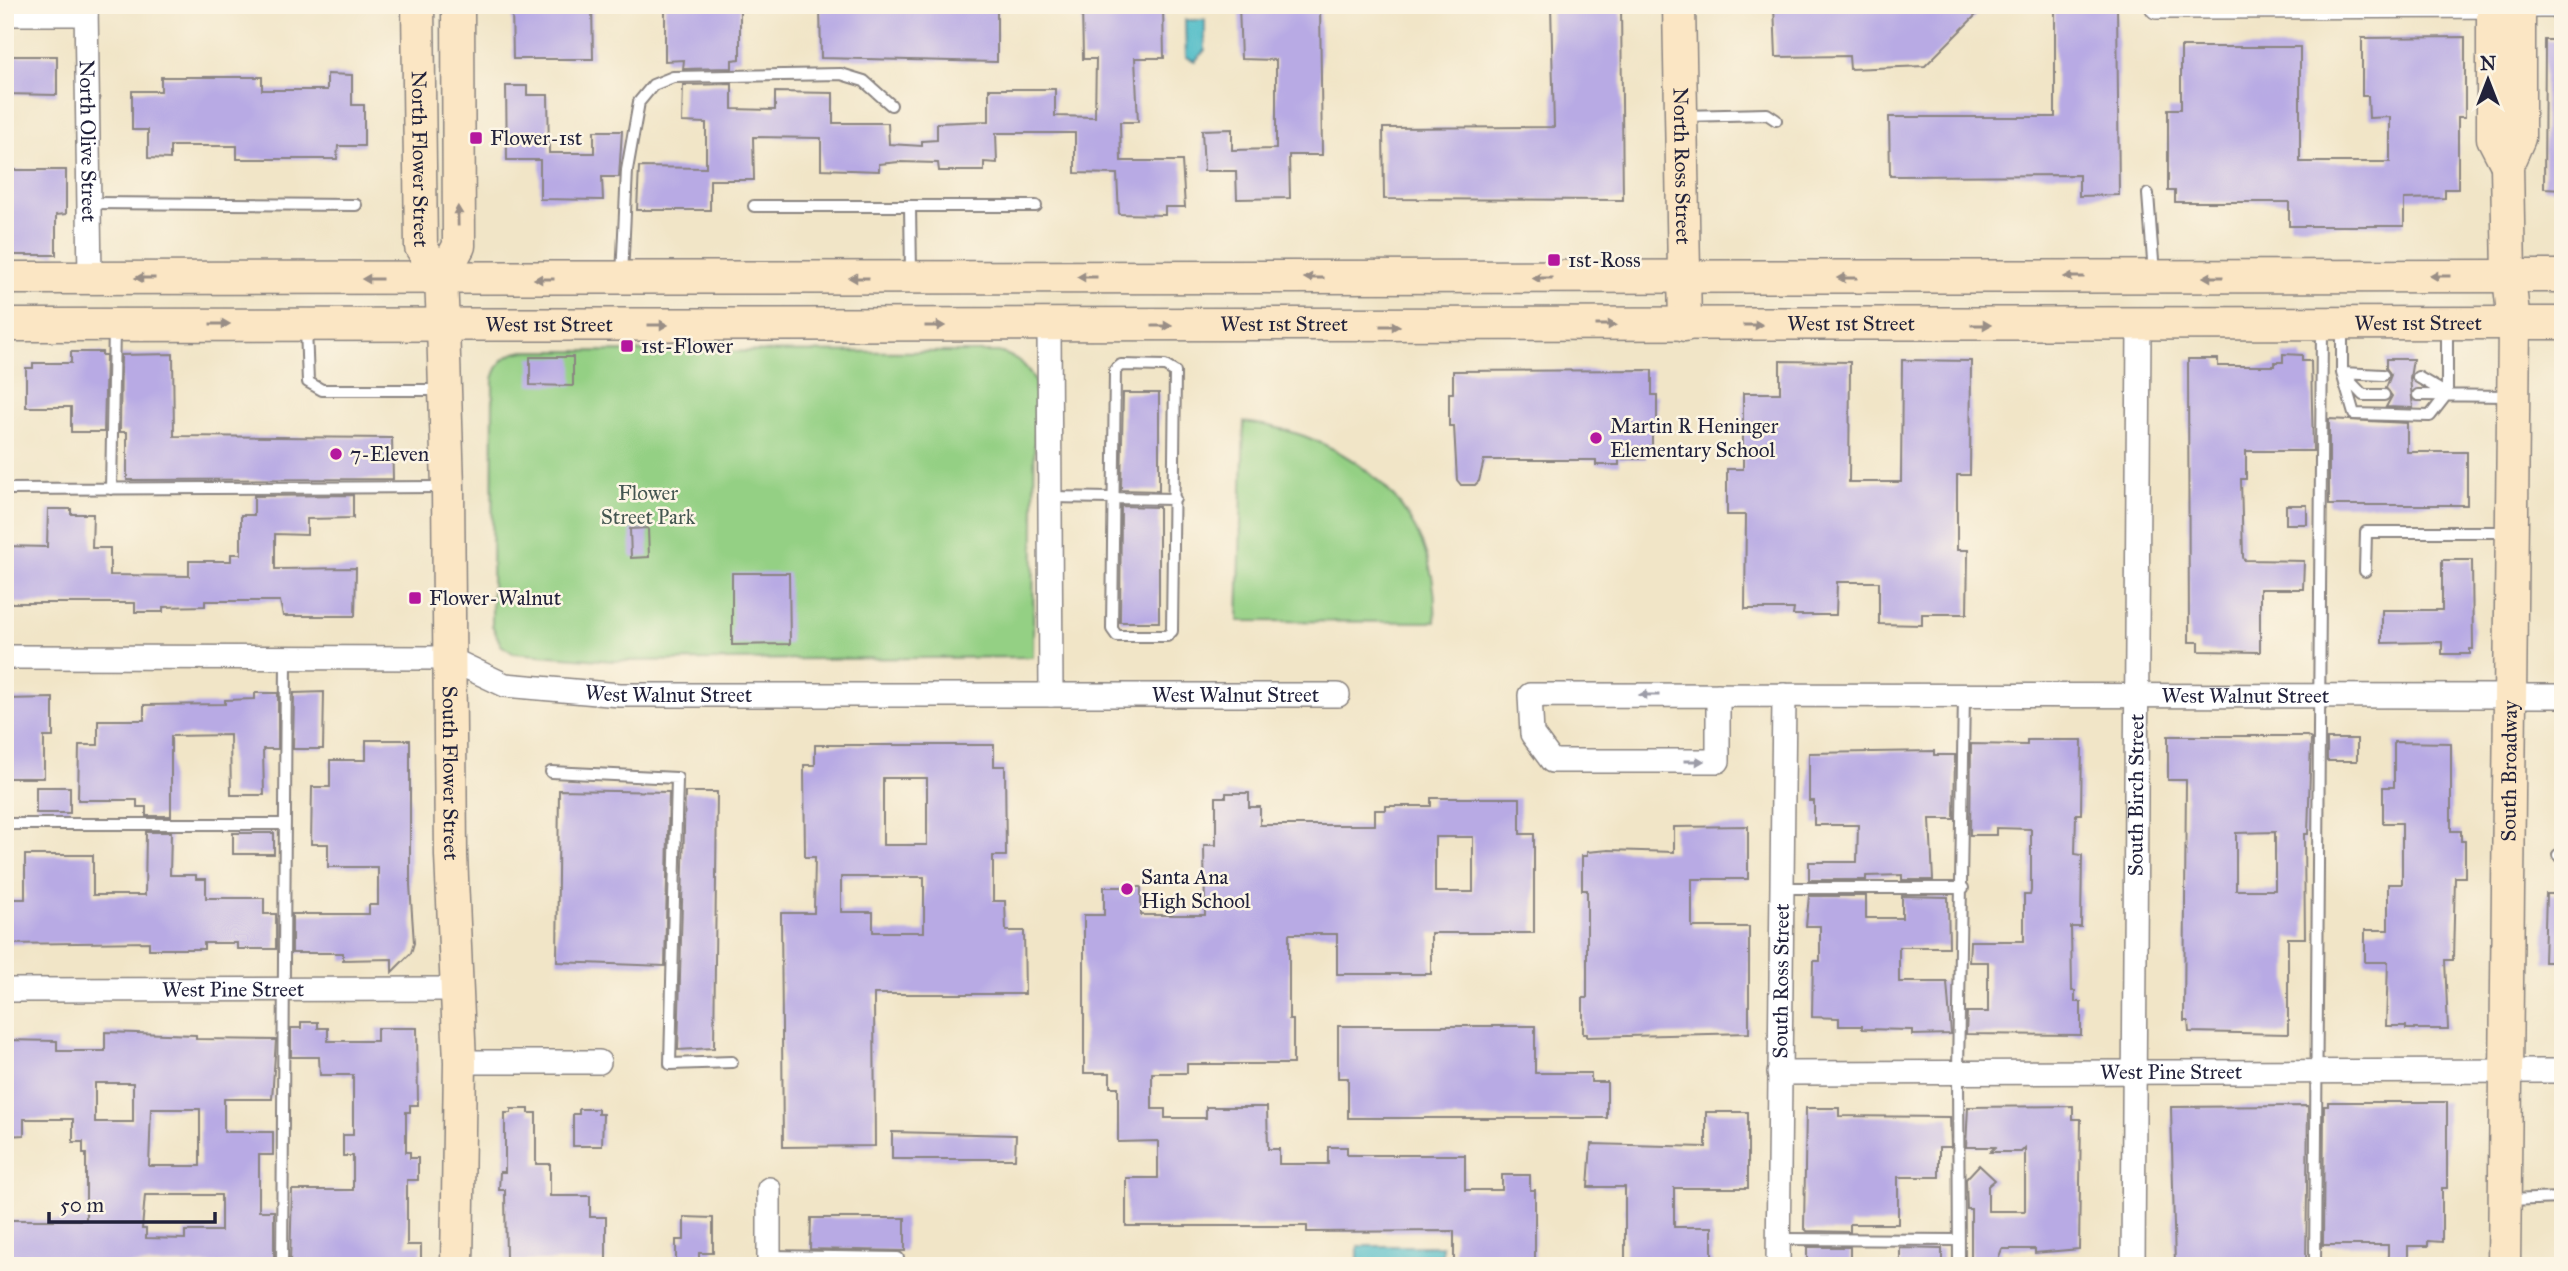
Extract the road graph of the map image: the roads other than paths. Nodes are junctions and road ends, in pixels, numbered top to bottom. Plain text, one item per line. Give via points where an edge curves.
1 (418, 5) edge
2 (458, 5) edge
3 (1679, 5) edge
4 (2506, 6) edge
5 (2563, 6) edge
6 (2157, 7) edge
7 (86, 10) edge
8 (5, 14) edge
9 (891, 105) dead end
10 (1681, 116) junction
11 (1776, 120) dead end
12 (2148, 194) dead end
13 (89, 203) junction
14 (356, 205) dead end
15 (754, 206) dead end
16 (910, 206) junction
17 (1036, 206) dead end
18 (2508, 276) junction
19 (2563, 276) edge
20 (2154, 277) junction
21 (5, 278) edge
22 (90, 278) junction
23 (911, 278) junction
24 (1683, 278) junction
25 (440, 279) junction
26 (622, 279) junction
27 (5, 317) edge
28 (2563, 323) edge
29 (306, 324) junction
30 (2514, 324) junction
31 (5, 325) edge
32 (114, 325) junction
33 (443, 325) junction
34 (1685, 325) junction
35 (2140, 325) junction
36 (2332, 325) junction
37 (2447, 325) junction
38 (1049, 326) junction
39 (2342, 373) junction
40 (2383, 375) dead end
41 (2418, 376) dead end
42 (445, 390) junction
43 (2447, 394) junction
44 (2384, 395) dead end
45 (2418, 395) dead end
46 (2513, 396) junction
47 (448, 488) junction
48 (5, 489) edge
49 (111, 489) junction
50 (1050, 497) junction
51 (1113, 498) junction
52 (1175, 499) junction
53 (2512, 532) junction
54 (2365, 570) dead end
55 (5, 657) edge
56 (286, 658) junction
57 (448, 658) junction
58 (1051, 695) junction
59 (1338, 695) dead end
60 (1718, 695) junction
61 (1784, 695) junction
62 (1964, 695) junction
63 (2137, 695) junction
64 (2319, 696) junction
65 (2510, 696) junction
66 (2563, 696) edge
67 (551, 772) dead end
68 (5, 824) edge
69 (285, 824) junction
70 (1782, 888) junction
71 (1963, 888) junction
72 (459, 989) junction
73 (5, 990) edge
74 (284, 990) junction
75 (460, 1062) junction
76 (599, 1062) dead end
77 (732, 1062) dead end
78 (2506, 1071) junction
79 (2563, 1071) edge
80 (1958, 1072) junction
81 (2134, 1072) junction
82 (2317, 1072) junction
83 (1779, 1073) junction
84 (769, 1189) dead end
85 (2563, 1198) edge
86 (2505, 1200) junction
87 (1778, 1239) junction
88 (1959, 1240) junction
89 (898, 1258) dead end
90 (769, 1261) edge
91 (282, 1266) edge
92 (457, 1266) edge
93 (1778, 1266) edge
94 (1959, 1266) edge
95 (2133, 1266) edge
96 (2315, 1266) edge
97 (2504, 1266) edge

1 - 25 main road, North Flower Street via 421,247
25 -> 2 main road, North Flower Street via 459,246
3 - 10 main road, North Ross Street
4 - 5 street
4 - 6 street
4 - 18 main road, South Broadway via 2519,138 2507,165
7 - 8 street
7 - 13 street, North Olive Street
9 - 26 lane via 864,81 841,74 673,77 653,85 639,102 628,170
10 - 11 lane via 1767,114
10 - 24 main road, North Ross Street
12 - 20 lane
13 - 14 lane
13 - 22 street, North Olive Street
15 - 16 lane
16 - 17 lane
16 - 23 lane
18 - 19 main road
18 -> 20 main road
18 - 30 main road, South Broadway
20 -> 24 main road
21 - 22 main road
25 -> 22 main road
22 - 27 main road via 72,305
24 -> 23 main road
23 -> 26 main road
24 - 34 main road, North Ross Street
26 -> 25 main road
25 - 33 main road, South Flower Street
28 - 30 main road, West 1st Street
32 -> 29 main road, West 1st Street
29 - 33 main road, West 1st Street
29 - 42 lane via 308,382 322,390
30 - 37 main road, West 1st Street
30 - 46 main road, South Broadway
31 - 32 main road, West 1st Street
32 - 49 lane
33 -> 38 main road, West 1st Street
33 - 42 main road, South Flower Street
34 -> 35 main road, West 1st Street
38 -> 34 main road, West 1st Street
35 - 36 main road, West 1st Street
35 - 63 street, South Birch Street
36 - 37 main road, West 1st Street
36 - 39 lane
36 - 64 lane
37 - 43 lane
38 - 50 street
39 - 40 lane
39 - 43 lane via 2354,414 2430,416
39 - 44 lane via 2363,395
41 - 43 lane
42 - 47 main road, South Flower Street
43 - 45 lane
43 - 46 lane
46 - 53 main road, South Broadway
47 - 49 lane
47 - 57 main road, South Flower Street
48 - 49 lane
50 - 51 lane
50 - 58 street
51 - 52 lane
51 - 52 lane via 1115,370 1121,365 1165,366 1175,372
51 - 52 lane via 1112,629 1117,636 1167,636 1172,631
53 - 54 lane via 2366,532
53 - 65 main road, South Broadway
55 - 56 street, West Walnut Street
56 - 57 street, West Walnut Street
56 - 69 lane
57 - 58 street, West Walnut Street via 505,685 620,695
57 - 72 main road, South Flower Street via 451,855
58 - 59 street, West Walnut Street
60 -> 60 street, West Walnut Street via 1530,695 1532,734 1552,761 1718,761
60 - 61 street, West Walnut Street
61 - 62 street, West Walnut Street
61 - 70 street, South Ross Street
62 - 63 street, West Walnut Street
62 - 71 lane
63 - 64 street, West Walnut Street
63 - 81 street, South Birch Street
64 - 65 street, West Walnut Street
64 - 82 lane
65 - 66 street, West Walnut Street
65 - 78 main road, South Broadway
67 - 77 lane via 677,778 670,1064
68 - 69 lane
69 - 74 lane
70 - 71 lane
70 - 83 street, South Ross Street
71 - 80 lane
72 - 74 street, West Pine Street
72 - 75 main road, South Flower Street
73 - 74 street, West Pine Street
74 - 91 lane
75 - 76 street
75 - 92 main road, South Flower Street
78 - 79 street, West Pine Street
78 - 82 street, West Pine Street
78 - 86 main road, South Broadway
80 - 81 street, West Pine Street
80 - 83 street, West Pine Street
80 - 88 lane
81 - 82 street, West Pine Street
81 - 95 street, South Birch Street
82 - 96 lane
83 - 87 street, South Ross Street
84 - 90 street
85 - 86 lane
86 - 97 main road, South Broadway
87 - 88 lane
87 - 93 street, South Ross Street
88 - 94 lane
89 - 90 lane

